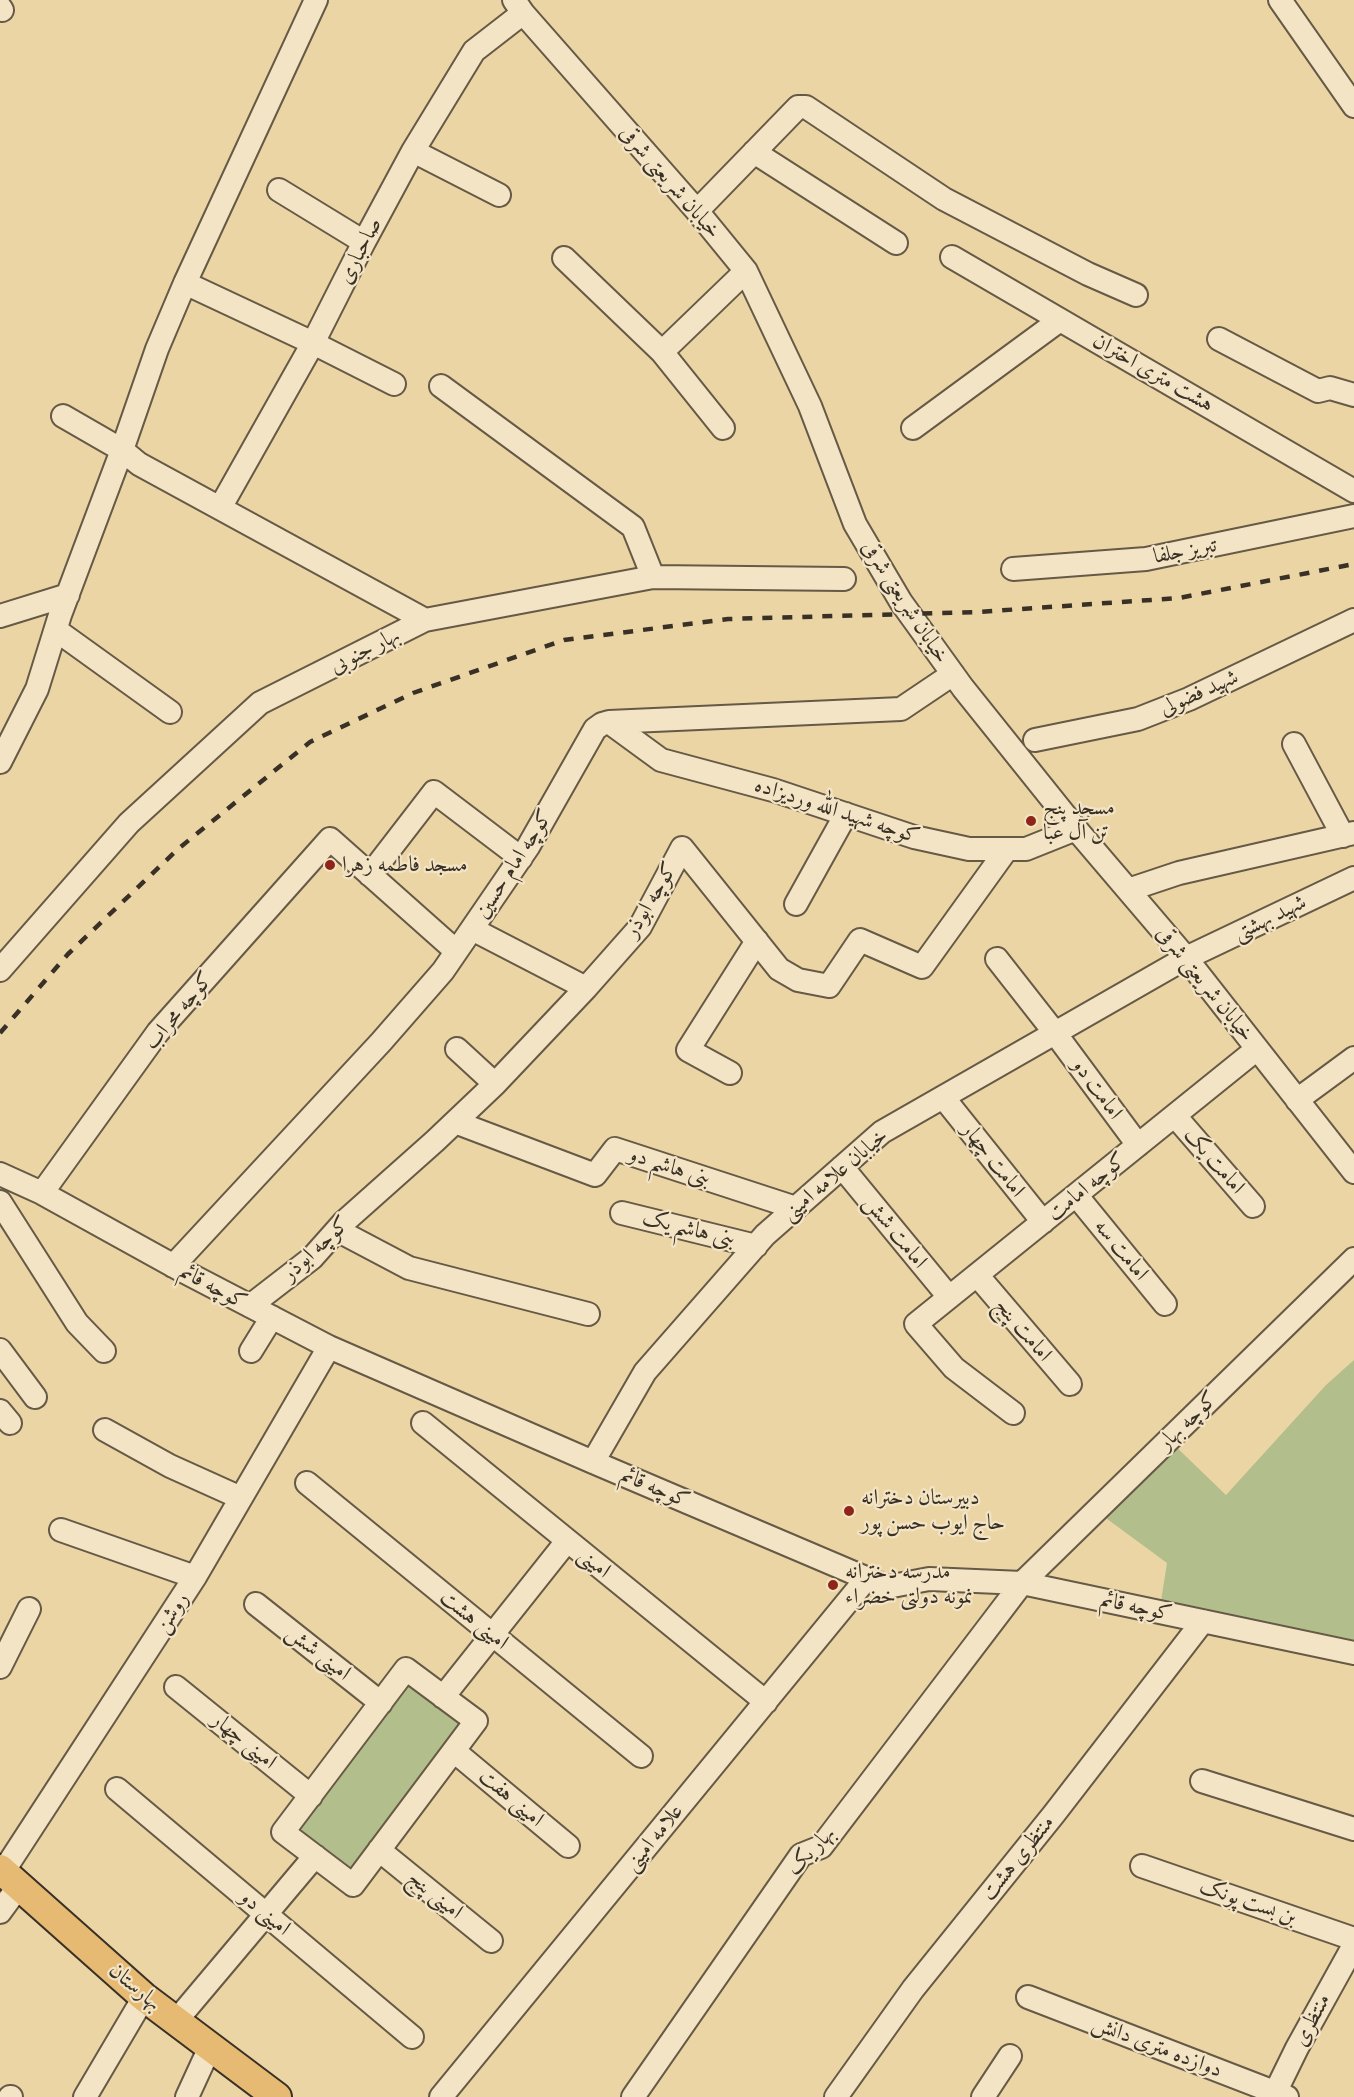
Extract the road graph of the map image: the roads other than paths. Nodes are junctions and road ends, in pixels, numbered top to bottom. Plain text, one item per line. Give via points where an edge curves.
1 (316, 0) edge
2 (1280, 0) edge
3 (519, 7) edge
4 (1354, 106) edge
5 (414, 151) junction
6 (754, 152) junction
7 (279, 190) dead end
8 (499, 195) dead end
9 (697, 211) junction
10 (364, 242) junction
11 (896, 243) dead end
12 (952, 257) dead end
13 (564, 258) dead end
14 (746, 271) junction
15 (185, 284) junction
16 (1136, 295) dead end
17 (1060, 320) junction
18 (1219, 339) dead end
19 (313, 343) junction
20 (662, 352) junction
21 (394, 384) dead end
22 (441, 386) dead end
23 (1354, 395) edge
24 (63, 416) dead end
25 (723, 428) dead end
26 (913, 428) dead end
27 (122, 450) junction
28 (1354, 491) edge
29 (220, 508) junction
30 (1354, 516) edge
31 (1013, 568) dead end
32 (653, 577) junction
33 (844, 579) dead end
34 (68, 595) junction
35 (0, 616) edge
36 (425, 620) junction
37 (1354, 620) edge
38 (56, 630) junction
39 (953, 674) junction
40 (170, 712) dead end
41 (609, 722) junction
42 (1035, 740) dead end
43 (1294, 744) dead end
44 (0, 762) edge
45 (846, 814) junction
46 (1076, 829) junction
47 (1348, 834) edge
48 (1007, 849) junction
49 (521, 858) junction
50 (370, 875) junction
51 (1354, 878) edge
52 (1128, 890) junction
53 (796, 904) dead end
54 (472, 929) junction
55 (757, 941) junction
56 (456, 951) junction
57 (1186, 958) junction
58 (997, 959) dead end
59 (0, 970) edge
60 (586, 988) junction
61 (1055, 1033) junction
62 (457, 1049) dead end
63 (1257, 1049) junction
64 (1354, 1058) edge
65 (730, 1073) dead end
66 (495, 1084) junction
67 (943, 1097) junction
68 (1297, 1100) junction
69 (1175, 1116) junction
70 (455, 1122) junction
71 (1138, 1145) junction
72 (842, 1167) junction
73 (1354, 1172) edge
74 (0, 1174) edge
75 (42, 1192) junction
76 (1076, 1195) junction
77 (0, 1202) edge
78 (1253, 1206) dead end
79 (796, 1208) junction
80 (622, 1213) dead end
81 (1042, 1222) junction
82 (337, 1230) junction
83 (756, 1246) junction
84 (1354, 1259) edge
85 (173, 1266) junction
86 (977, 1275) junction
87 (949, 1297) junction
88 (1165, 1304) dead end
89 (250, 1306) junction
90 (588, 1314) dead end
91 (272, 1317) junction
92 (329, 1347) junction
93 (0, 1350) edge
94 (104, 1351) dead end
95 (250, 1351) dead end
96 (1070, 1384) dead end
97 (35, 1397) dead end
98 (1012, 1413) dead end
99 (423, 1423) dead end
100 (105, 1430) dead end
101 (593, 1462) junction
102 (307, 1483) dead end
103 (241, 1498) junction
104 (61, 1530) dead end
105 (567, 1541) junction
106 (195, 1577) junction
107 (867, 1578) junction
108 (1022, 1583) junction
109 (256, 1604) dead end
110 (29, 1609) dead end
111 (1203, 1621) junction
112 (492, 1635) junction
113 (1354, 1653) edge
114 (0, 1667) edge
115 (176, 1687) dead end
116 (443, 1697) junction
117 (766, 1702) junction
118 (381, 1703) junction
119 (454, 1751) junction
120 (641, 1756) dead end
121 (1202, 1781) dead end
122 (117, 1789) dead end
123 (311, 1796) junction
124 (1354, 1829) edge
125 (568, 1846) dead end
126 (379, 1850) junction
127 (315, 1856) junction
128 (1142, 1866) dead end
129 (7, 1876) edge
130 (0, 1912) edge
131 (266, 1914) junction
132 (1354, 1938) edge
133 (491, 1941) dead end
134 (1354, 1945) edge
135 (144, 1997) junction
136 (1028, 1997) dead end
137 (176, 2021) junction
138 (412, 2037) dead end
139 (210, 2047) junction
140 (1010, 2056) dead end
141 (1279, 2095) edge
142 (85, 2097) edge
143 (187, 2097) edge
144 (277, 2097) edge
145 (441, 2097) edge
146 (633, 2097) edge
147 (836, 2097) edge
148 (983, 2097) edge

1 - 15 street
2 - 4 street
3 - 5 street, صاحباری via 474,51
3 - 9 street, خیابان شریعتی شرقی
5 - 8 street
5 - 10 street, صاحباری
6 - 9 street
6 - 11 street
6 - 16 street via 798,107 806,107 944,200
7 - 10 street
9 - 14 street, خیابان شریعتی شرقی
10 - 19 street, صاحباری
12 - 17 street, هشت متری اختران
13 - 20 street
14 - 20 street
14 - 39 street, خیابان شریعتی شرقی via 810,406 855,524 901,602
15 - 19 street
15 - 27 street via 157,349
17 - 26 street
17 - 28 street, هشت متری اختران
18 - 23 street via 1318,391 1330,388
19 - 21 street
19 - 29 street, صاحباری
20 - 25 street
22 - 32 street via 633,526
24 - 27 street
27 - 29 street via 139,464
27 - 34 street
29 - 36 street
30 - 31 street, تبریز جلفا via 1146,559
32 - 33 street, بهار جنوبی
32 - 36 street, بهار جنوبی
34 - 35 street
34 - 38 street
36 - 59 street, بهار جنوبی via 260,703 129,823
37 - 42 street, شهید فضولی via 1189,699 1138,719
38 - 40 street
38 - 44 street via 38,688
39 - 41 street via 902,709
39 - 46 street, خیابان شریعتی شرقی
41 - 45 street, کوچه شهید الله وردیزاده via 661,760
41 - 49 street, کوچه امام حسین via 595,729
43 - 47 street
45 - 48 street, کوچه شهید الله وردیزاده via 914,837 969,849
45 - 53 street
46 - 48 street, کوچه شهید الله وردیزاده via 1026,849
46 - 52 street, خیابان شریعتی شرقی
47 - 52 street via 1179,873
48 - 55 street, کوچه ابوذر via 922,967 860,940 829,986 798,980 779,969
49 - 50 street via 434,792
49 - 54 street, کوچه امام حسین
50 - 56 street
50 - 75 street, کوچه محراب via 330,839 158,1032
51 - 57 street, شهید بهشتی
52 - 57 street, خیابان شریعتی شرقی
54 - 56 street, کوچه امام حسین
54 - 60 street
55 - 60 street, کوچه ابوذر via 682,848 640,927
55 - 65 street via 688,1050
56 - 85 street, کوچه امام حسین via 381,1042
57 - 61 street, خیابان علامه امینی
57 - 63 street, خیابان شریعتی شرقی
58 - 61 street, امامت دو
60 - 66 street, کوچه ابوذر
61 - 67 street, خیابان علامه امینی
61 - 71 street, امامت دو
62 - 66 street
63 - 68 street, خیابان شریعتی شرقی
63 - 69 street, کوچه امامت
64 - 68 street
66 - 70 street, کوچه ابوذر
67 - 72 street, خیابان علامه امینی via 882,1132
67 - 81 street, امامت چهار
68 - 73 street, خیابان شریعتی شرقی
69 - 71 street, کوچه امامت
69 - 78 street, امامت یک
70 - 79 street, بنی هاشم دو via 595,1175 615,1149
70 - 82 street, کوچه ابوذر
71 - 76 street, کوچه امامت
72 - 79 street, خیابان علامه امینی
72 - 87 street, امامت شش
74 - 75 street, کوچه قائم
75 - 85 street, کوچه قائم
76 - 81 street, کوچه امامت
76 - 88 street, امامت سه
77 - 94 street via 77,1323
79 - 83 street, خیابان علامه امینی
80 - 83 street, بنی هاشم یک
81 - 86 street, کوچه امامت
82 - 89 street, کوچه ابوذر via 312,1258
82 - 90 street via 410,1268
83 - 101 street, خیابان علامه امینی via 645,1372
84 - 108 street, کوچه بهار
85 - 89 street, کوچه قائم
86 - 87 street, کوچه امامت
86 - 96 street, امامت پنج
87 - 98 street, کوچه امامت via 916,1324 954,1368
89 - 91 street, کوچه قائم
91 - 92 street, کوچه قائم
91 - 95 street
92 - 101 street, کوچه قائم
92 - 103 street, روشن
93 - 97 street
99 - 105 street, امینی
100 - 103 street via 170,1466
101 - 107 street, کوچه قائم
102 - 112 street, امینی هشت
103 - 106 street, روشن
104 - 106 street
105 - 112 street
105 - 117 street, امینی
106 - 129 street, روشن
107 - 108 street, کوچه قائم via 887,1587 928,1579
107 - 117 street, علامه امینی
108 - 111 street, کوچه قائم
108 - 146 street, بهار یک via 820,1846 801,1855
109 - 118 street, امینی شش
110 - 114 street
111 - 113 street, کوچه قائم
111 - 147 street, منتظری هشت via 913,1989
112 - 116 street
112 - 120 street, امینی هشت
115 - 123 street, امینی چهار
116 - 118 street via 406,1669
116 - 119 street via 476,1721
117 - 145 street, علامه امینی
118 - 123 street
119 - 125 street, امینی هفت
119 - 126 street
121 - 124 street
122 - 131 street, امینی دو
123 - 127 street via 283,1832
126 - 127 street via 353,1885
126 - 133 street, امینی پنج
127 - 131 street
128 - 132 street, بن بست پونک
129 - 130 street, روشن
129 - 135 main road, بهارستان
131 - 137 street
131 - 138 street, امینی دو
134 - 141 street, منتظری via 1297,2048
135 - 137 main road, بهارستان
135 - 142 street
136 - 141 street, دوازده متری دانش
137 - 139 main road, بهارستان
139 - 143 street
139 - 144 main road, بهارستان
140 - 148 street

